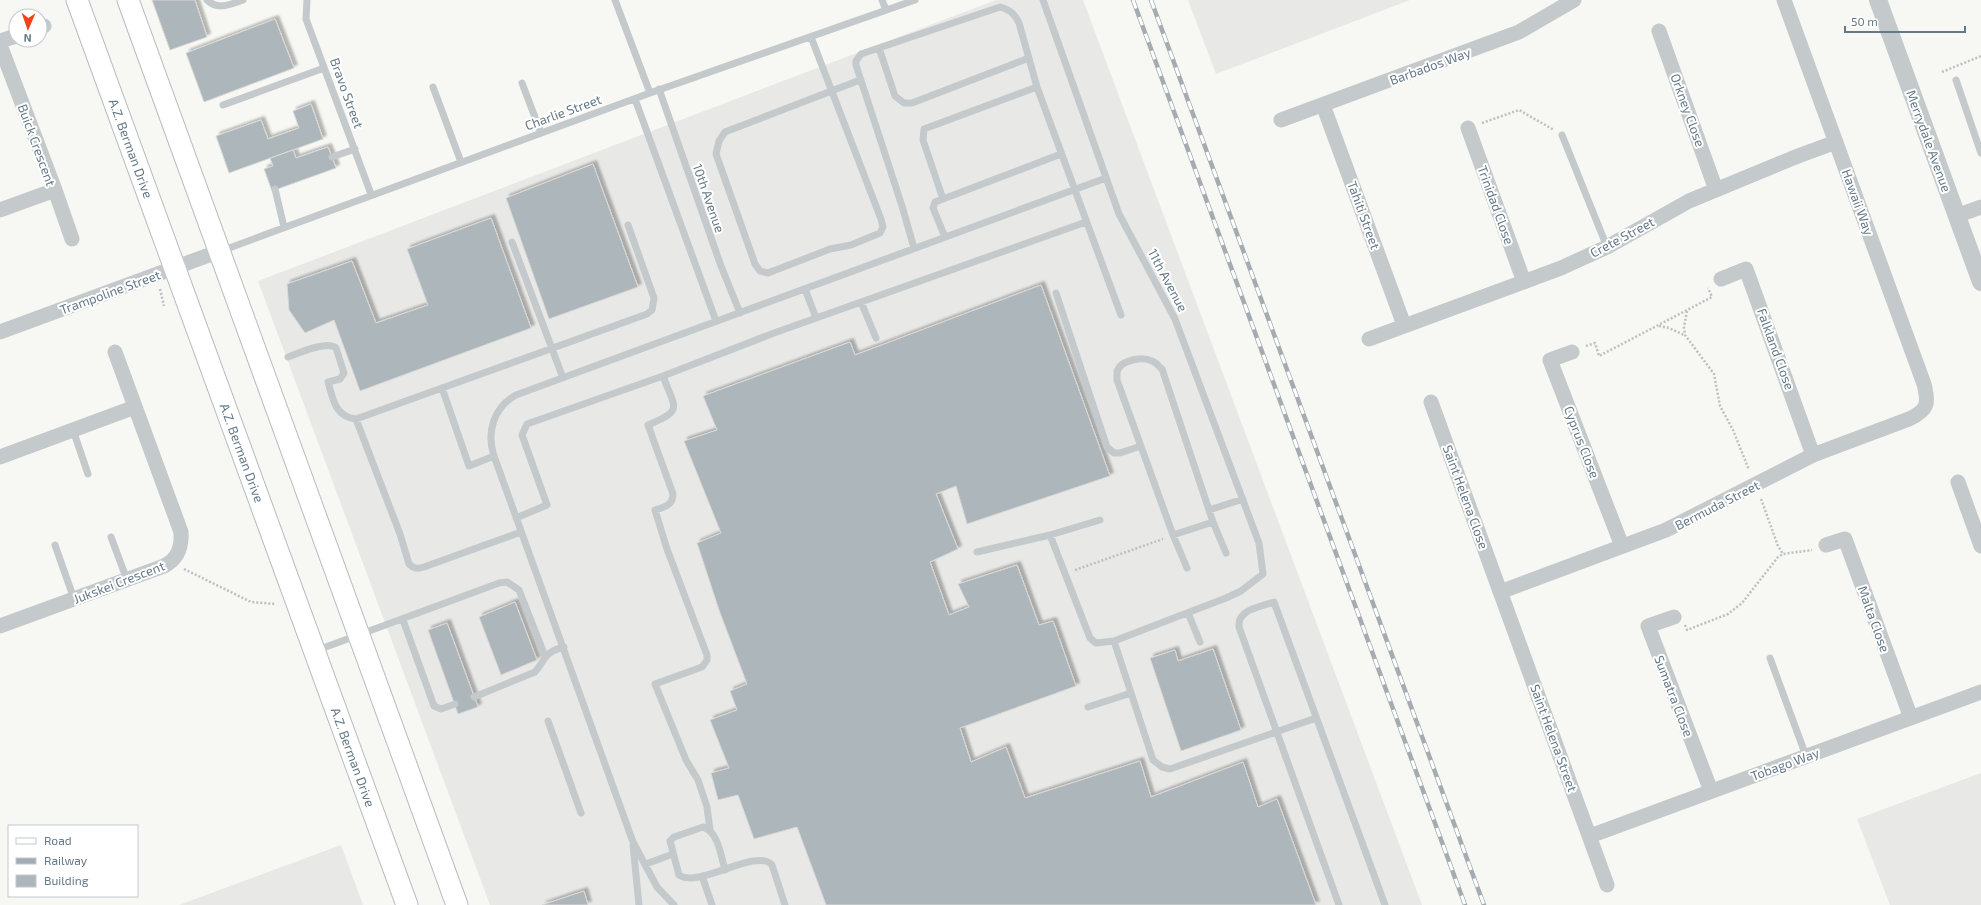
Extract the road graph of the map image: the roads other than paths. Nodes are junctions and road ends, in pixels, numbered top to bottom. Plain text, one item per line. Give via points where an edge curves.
1 (77, 0) edge
2 (128, 0) edge
3 (136, 0) edge
4 (208, 0) edge
5 (243, 0) edge
6 (307, 0) edge
7 (615, 0) edge
8 (882, 0) edge
9 (915, 0) edge
10 (1043, 0) edge
11 (1574, 0) edge
12 (1784, 0) edge
13 (1878, 0) edge
14 (886, 10) junction
15 (136, 22) junction
16 (1659, 32) dead end
17 (811, 37) junction
18 (0, 45) edge
19 (879, 48) junction
20 (1029, 58) junction
21 (324, 68) junction
22 (860, 80) junction
23 (1956, 80) dead end
24 (522, 83) dead end
25 (433, 87) dead end
26 (1037, 87) junction
27 (659, 90) junction
28 (831, 90) junction
29 (650, 93) junction
30 (635, 98) junction
31 (224, 105) dead end
32 (1323, 105) junction
33 (1281, 120) dead end
34 (1468, 128) road end
35 (541, 133) junction
36 (1562, 135) road end
37 (1836, 142) junction
38 (355, 149) junction
39 (1981, 153) edge
40 (1061, 154) junction
41 (332, 157) dead end
42 (461, 162) junction
43 (1106, 178) junction
44 (1074, 188) junction
45 (55, 190) junction
46 (275, 190) dead end
47 (1716, 190) junction
48 (371, 194) junction
49 (943, 199) junction
50 (1981, 207) edge
51 (0, 210) edge
52 (1956, 216) junction
53 (1086, 222) junction
54 (628, 224) dead end
55 (284, 227) junction
56 (945, 238) junction
57 (72, 239) dead end
58 (512, 242) dead end
59 (914, 248) junction
60 (1607, 248) junction
61 (220, 251) junction
62 (174, 269) junction
63 (1721, 279) dead end
64 (1524, 282) junction
65 (1981, 282) edge
66 (805, 289) junction
67 (1056, 293) dead end
68 (861, 302) junction
69 (740, 313) junction
70 (1121, 315) dead end
71 (816, 318) junction
72 (716, 321) junction
73 (1404, 325) junction
74 (0, 332) edge
75 (876, 338) dead end
76 (1368, 339) dead end
77 (551, 348) junction
78 (115, 352) dead end
79 (1572, 352) dead end
80 (288, 357) dead end
81 (663, 376) junction
82 (564, 378) junction
83 (442, 388) junction
84 (1431, 402) dead end
85 (1926, 405) joint
86 (135, 407) junction
87 (356, 419) junction
88 (74, 430) junction
89 (1141, 446) junction
90 (1813, 455) junction
91 (494, 456) junction
92 (0, 457) edge
93 (88, 474) dead end
94 (1958, 482) dead end
95 (1242, 499) junction
96 (1209, 510) junction
97 (516, 518) junction
98 (1100, 520) dead end
99 (1213, 522) junction
100 (521, 532) junction
101 (1050, 535) junction
102 (1173, 535) junction
103 (111, 537) dead end
104 (55, 545) dead end
105 (1826, 545) dead end
106 (1622, 546) junction
107 (1981, 546) edge
108 (977, 552) dead end
109 (1226, 553) dead end
110 (1187, 568) dead end
111 (127, 580) junction
112 (1500, 592) junction
113 (74, 599) junction
114 (1188, 613) junction
115 (1678, 618) road end
116 (403, 620) junction
117 (0, 626) edge
118 (359, 636) junction
119 (1114, 641) junction
120 (1200, 642) dead end
121 (564, 647) junction
122 (315, 651) junction
123 (545, 656) junction
124 (1770, 658) dead end
125 (1981, 692) edge
126 (1131, 693) junction
127 (474, 697) dead end
128 (455, 704) dead end
129 (1088, 707) dead end
130 (1316, 718) junction
131 (1911, 718) junction
132 (548, 721) dead end
133 (1276, 733) junction
134 (1806, 756) junction
135 (1711, 791) junction
136 (580, 813) dead end
137 (710, 830) junction
138 (1590, 836) junction
139 (633, 842) junction
140 (673, 854) junction
141 (646, 864) junction
142 (725, 870) junction
143 (702, 876) junction
144 (1607, 885) dead end
145 (407, 905) edge
146 (457, 905) edge
147 (639, 905) edge
148 (674, 905) edge
149 (712, 905) edge
150 (785, 905) edge
151 (1339, 905) edge
152 (1385, 905) edge

1 - 62 main road, A.Z. Berman Drive
2 - 15 main road
3 - 15 lane
4 - 5 lane via 215,6
6 - 21 lane, Bravo Street via 306,19
7 - 29 lane
8 - 14 lane
9 - 14 lane, Charlie Street
10 - 43 lane, 11th Avenue
11 - 32 street, Barbados Way via 1519,32
12 - 37 street, Hawaii Way
13 - 52 street, Merrydale Avenue
14 - 17 lane, Charlie Street
15 - 61 main road
16 - 47 street, Orkney Close
17 - 27 lane, Charlie Street
17 - 28 lane
18 - 45 street, Buick Crescent
19 - 20 lane via 1000,7 1014,14
19 - 20 lane via 895,96 904,103 912,103
19 - 22 lane via 858,57 856,65
20 - 26 lane
21 - 31 lane
21 - 38 lane, Bravo Street
22 - 28 lane
22 - 59 lane
23 - 39 lane
24 - 35 lane
25 - 42 lane
26 - 40 lane
26 - 49 lane via 924,129 923,140
27 - 29 lane, Charlie Street
27 - 69 lane, 10th Avenue
28 - 28 lane via 881,220 882,230 857,243 830,249 764,273 755,264 716,154 719,141 725,132
29 - 30 lane, Charlie Street
30 - 35 lane, Charlie Street
30 - 72 lane
32 - 33 street, Barbados Way
32 - 73 street, Tahiti Street
34 - 64 street, Trinidad Close
35 - 42 lane, Charlie Street
36 - 60 lane
37 - 47 street, Crete Street
37 - 85 street, Hawaii Way via 1924,384
38 - 41 lane
38 - 48 lane, Bravo Street
40 - 44 lane
40 - 49 lane
42 - 48 lane, Charlie Street
43 - 44 lane
43 - 95 lane, 11th Avenue via 1123,221 1175,319
44 - 53 lane
44 - 56 lane
45 - 51 street, Buick Crescent
45 - 57 street
46 - 55 lane
47 - 60 street, Crete Street via 1689,201
48 - 55 lane, Charlie Street
49 - 56 lane via 935,202 933,208
50 - 52 street
52 - 65 street, Merrydale Avenue
53 - 68 lane
53 - 70 lane
54 - 77 lane via 654,298 652,310
55 - 61 lane, Charlie Street
56 - 59 lane
58 - 77 lane
59 - 66 lane
60 - 64 street, Crete Street
61 - 62 street, Trampoline Street
61 - 118 main road
62 - 74 street, Trampoline Street
62 - 122 main road, A.Z. Berman Drive
63 - 90 street, Falkland Close via 1746,269
64 - 73 street, Crete Street
66 - 69 lane
66 - 71 lane
67 - 89 lane via 1107,447 1114,453 1120,453
68 - 71 lane
68 - 75 lane
69 - 72 lane
71 - 81 lane
72 - 82 lane
73 - 76 street, Crete Street
77 - 82 lane
77 - 83 lane
78 - 86 street, Jukskei Crescent
79 - 106 street, Cyprus Close via 1550,360
80 - 87 lane via 325,345 334,346 344,373 340,379 328,382 337,410 348,418
81 - 97 lane via 527,424 522,435 547,505
81 - 137 lane via 674,409 670,416 648,425 673,499 668,506 655,510 707,660 702,667 655,684 686,760 698,780 707,807
82 - 91 lane via 506,400 500,407 490,435
83 - 87 lane
83 - 91 lane via 469,466
84 - 112 street, Saint Helena Close
85 - 90 street, Bermuda Street via 1921,413 1910,419
86 - 88 street
86 - 111 street, Jukskei Crescent via 181,532 182,542 172,562
87 - 100 lane via 412,567 424,567
88 - 92 street
88 - 93 lane
89 - 96 lane via 1117,380 1117,371 1121,366 1144,358 1153,361 1162,369
89 - 102 lane
90 - 106 street, Bermuda Street via 1666,530
91 - 97 lane
94 - 107 street
95 - 96 lane
95 - 114 lane, 11th Avenue via 1259,543 1264,574 1241,591
96 - 99 lane
97 - 100 lane
98 - 101 lane
99 - 102 lane
99 - 109 lane
100 - 121 lane
101 - 108 lane
101 - 119 lane via 1090,638 1096,643
102 - 110 lane
103 - 111 lane
104 - 113 lane
105 - 131 street, Malta Close via 1845,539
106 - 112 street, Bermuda Street
111 - 113 street, Jukskei Crescent
112 - 138 street, Saint Helena Street
113 - 117 street, Jukskei Crescent
114 - 119 lane
114 - 120 lane
115 - 135 street, Sumatra Close via 1648,626
116 - 118 lane
116 - 123 lane via 507,582 519,590
116 - 128 lane via 434,706 442,709
118 - 122 lane
118 - 146 main road
119 - 126 lane
121 - 123 lane
121 - 139 lane
122 - 145 main road, A.Z. Berman Drive
123 - 127 lane via 535,672
124 - 134 lane
125 - 131 street, Tobago Way
126 - 129 lane
126 - 133 lane via 1152,760 1162,767 1170,769
130 - 133 lane
130 - 133 lane via 1274,602 1243,613 1239,617 1238,627
130 - 152 lane
131 - 134 street, Tobago Way
132 - 136 lane
133 - 151 lane
134 - 135 street, Tobago Way
135 - 138 street, Tobago Way
137 - 140 lane via 703,827 672,839 670,844
137 - 142 lane via 714,834
138 - 144 street, Saint Helena Street
139 - 141 lane
139 - 147 lane
140 - 141 lane
140 - 143 lane via 681,877
141 - 148 lane via 657,887
142 - 143 lane
142 - 150 lane via 758,859 768,861 772,865
143 - 149 lane

